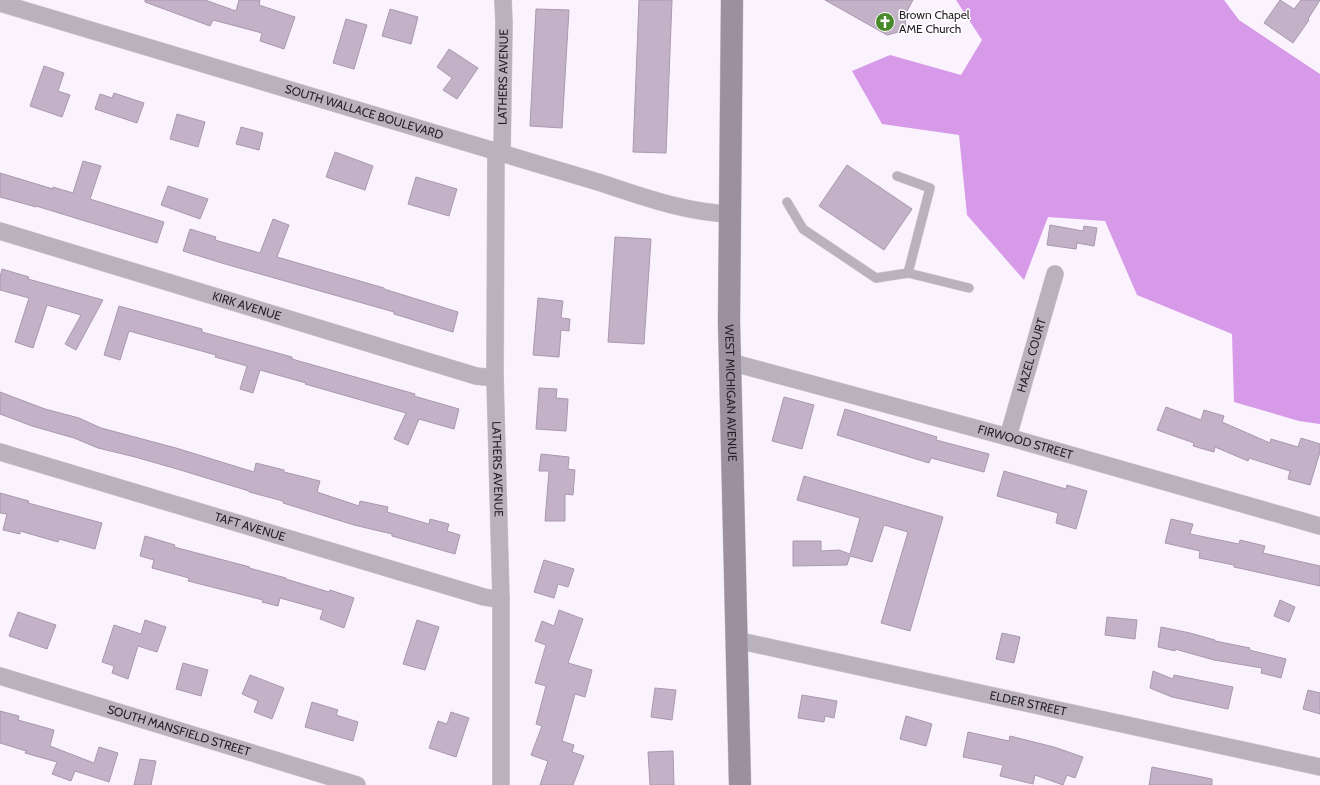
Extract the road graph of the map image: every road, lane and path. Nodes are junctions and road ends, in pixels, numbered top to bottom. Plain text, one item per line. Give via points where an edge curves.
1 (503, 0) edge
2 (732, 0) edge
3 (0, 3) edge
4 (499, 153) junction
5 (896, 176) dead end
6 (787, 202) dead end
7 (730, 214) junction
8 (0, 231) edge
9 (908, 273) junction
10 (1055, 274) dead end
11 (969, 288) dead end
12 (730, 362) junction
13 (495, 378) junction
14 (1008, 437) junction
15 (0, 452) edge
16 (1320, 526) edge
17 (501, 600) junction
18 (736, 640) junction
19 (0, 676) edge
20 (1320, 767) edge
21 (357, 785) edge
22 (501, 785) edge
23 (740, 785) edge

1 - 4 street, LATHERS AVENUE
2 - 7 main road, WEST MICHIGAN AVENUE
3 - 4 street, SOUTH WALLACE BOULEVARD
4 - 7 street, SOUTH WALLACE BOULEVARD via 667,204 707,213
4 - 13 street, LATHERS AVENUE
5 - 9 lane via 930,188
6 - 9 lane via 803,229 876,278
7 - 12 main road, WEST MICHIGAN AVENUE
8 - 13 street, KIRK AVENUE via 476,376
9 - 11 lane
10 - 14 street, HAZEL COURT
12 - 14 street, FIRWOOD STREET
12 - 18 main road, WEST MICHIGAN AVENUE
13 - 17 street, LATHERS AVENUE
14 - 16 street, FIRWOOD STREET
15 - 17 street, TAFT AVENUE
17 - 22 street, LATHERS AVENUE
18 - 20 street, ELDER STREET
18 - 23 main road, WEST MICHIGAN AVENUE
19 - 21 street, SOUTH MANSFIELD STREET

